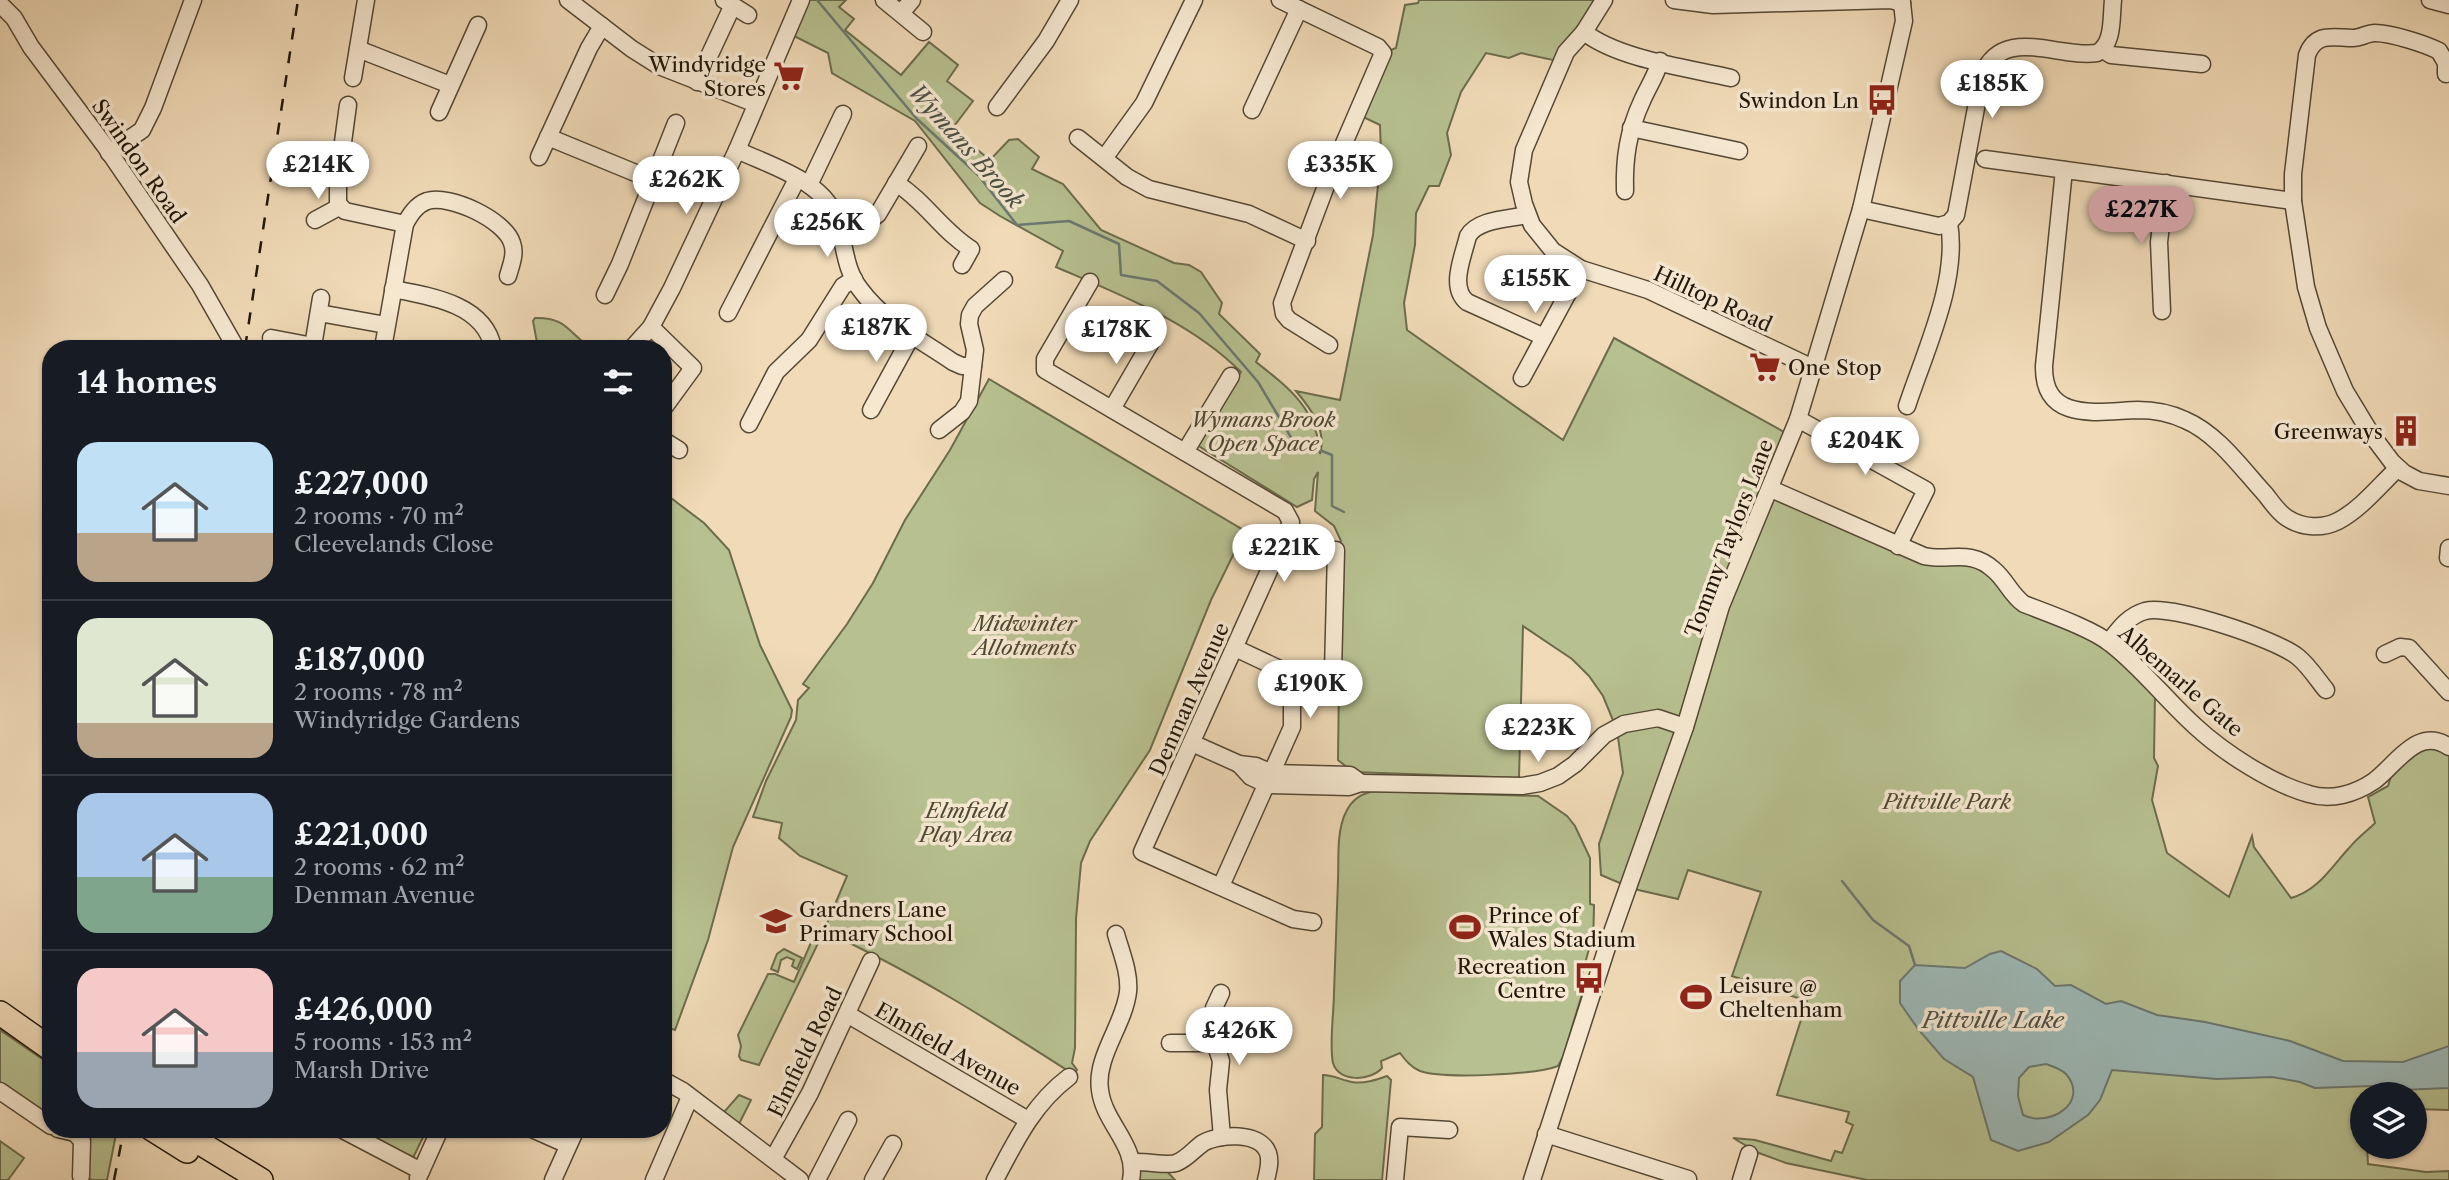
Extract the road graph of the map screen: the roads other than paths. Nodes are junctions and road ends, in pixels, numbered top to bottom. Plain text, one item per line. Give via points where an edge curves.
1 (194, 0) edge
2 (366, 0) edge
3 (568, 0) edge
4 (884, 0) edge
5 (912, 0) edge
6 (1070, 0) edge
7 (1194, 0) edge
8 (1280, 0) edge
9 (1604, 0) edge
10 (1674, 0) edge
11 (2113, 0) edge
12 (2430, 0) edge
13 (800, 2) edge
14 (1905, 2) edge
15 (0, 4) edge
16 (728, 4) edge
17 (2449, 5) edge
18 (1299, 9) junction
19 (901, 13) junction
20 (748, 15) dead end
21 (478, 25) dead end
22 (602, 26) junction
23 (923, 32) dead end
24 (1584, 32) junction
25 (359, 49) junction
26 (2103, 50) junction
27 (1660, 61) junction
28 (2202, 64) dead end
29 (2446, 74) dead end
30 (353, 78) dead end
31 (1731, 78) dead end
32 (697, 82) junction
33 (450, 85) junction
34 (757, 104) junction
35 (348, 105) dead end
36 (997, 107) dead end
37 (1252, 110) dead end
38 (439, 112) dead end
39 (843, 114) dead end
40 (676, 123) dead end
41 (1631, 128) junction
42 (548, 137) junction
43 (1078, 138) dead end
44 (918, 146) dead end
45 (737, 150) junction
46 (1739, 151) dead end
47 (108, 153) junction
48 (539, 157) dead end
49 (1105, 158) junction
50 (1985, 159) dead end
51 (2064, 170) junction
52 (655, 181) junction
53 (803, 182) junction
54 (896, 183) junction
55 (2166, 183) junction
56 (1625, 191) dead end
57 (2293, 201) junction
58 (339, 207) junction
59 (1861, 209) junction
60 (1527, 215) junction
61 (315, 220) dead end
62 (1949, 223) junction
63 (405, 225) junction
64 (841, 232) junction
65 (1307, 241) junction
66 (961, 265) dead end
67 (508, 269) dead end
68 (1587, 272) junction
69 (854, 279) junction
70 (1004, 280) dead end
71 (1090, 282) dead end
72 (393, 289) junction
73 (605, 295) dead end
74 (2162, 311) dead end
75 (728, 313) dead end
76 (386, 325) junction
77 (651, 327) junction
78 (912, 335) junction
79 (1544, 337) junction
80 (271, 338) dead end
81 (232, 340) edge
82 (282, 340) edge
83 (314, 340) edge
84 (384, 340) edge
85 (491, 340) edge
86 (639, 340) edge
87 (664, 340) edge
88 (1151, 342) dead end
89 (1329, 345) dead end
90 (672, 348) edge
91 (973, 366) junction
92 (1813, 368) junction
93 (1231, 376) dead end
94 (1522, 378) dead end
95 (672, 397) edge
96 (1907, 406) dead end
97 (1112, 409) junction
98 (871, 410) dead end
99 (1798, 419) junction
100 (748, 424) dead end
101 (939, 430) dead end
102 (672, 446) edge
103 (679, 450) dead end
104 (1185, 452) junction
105 (2398, 468) junction
106 (2449, 486) edge
107 (1771, 489) junction
108 (1898, 546) junction
109 (1280, 548) junction
110 (2109, 642) junction
111 (1235, 648) junction
112 (2385, 654) dead end
113 (1292, 673) junction
114 (2326, 690) dead end
115 (2449, 692) edge
116 (1685, 727) junction
117 (1192, 743) junction
118 (2448, 743) edge
119 (1270, 779) junction
120 (1222, 886) junction
121 (1313, 922) dead end
122 (1116, 934) dead end
123 (871, 961) dead end
124 (1221, 993) dead end
125 (0, 1013) edge
126 (847, 1014) junction
127 (0, 1030) edge
128 (42, 1043) edge
129 (1170, 1043) dead end
130 (1215, 1043) junction
131 (42, 1059) edge
132 (1069, 1077) dead end
133 (672, 1086) edge
134 (0, 1091) edge
135 (690, 1097) junction
136 (42, 1120) edge
137 (848, 1120) dead end
138 (1028, 1120) junction
139 (1449, 1130) dead end
140 (1546, 1134) junction
141 (1222, 1137) junction
142 (79, 1138) edge
143 (168, 1138) edge
144 (188, 1138) edge
145 (356, 1138) edge
146 (436, 1138) edge
147 (552, 1138) edge
148 (572, 1138) edge
149 (892, 1144) dead end
150 (568, 1145) junction
151 (1749, 1154) dead end
152 (773, 1159) junction
153 (1133, 1162) junction
154 (233, 1174) edge
155 (419, 1175) edge
156 (81, 1177) dead end
157 (1688, 1179) edge
158 (261, 1180) edge
159 (553, 1180) edge
160 (654, 1180) edge
161 (800, 1180) edge
162 (817, 1180) edge
163 (873, 1180) edge
164 (995, 1180) edge
165 (1130, 1180) edge
166 (1266, 1180) edge
167 (1395, 1180) edge
168 (1532, 1180) edge
169 (1741, 1180) edge

1 - 47 street via 142,130
2 - 25 street
3 - 22 street
4 - 19 street
5 - 19 street
6 - 36 street
7 - 49 street via 1144,103
8 - 18 street
9 - 24 street, Hilltop Road
10 - 14 street via 1713,5
11 - 26 street via 2109,38
12 - 17 street
13 - 34 street
14 - 59 street, Tommy Taylors Lane
15 - 47 street, Swindon Road
16 - 20 street
16 - 32 street
18 - 37 street
18 - 65 street via 1383,53
19 - 23 street
21 - 33 street
22 - 32 street via 659,66
22 - 42 street
24 - 27 street via 1606,46
24 - 60 street, Hilltop Road via 1566,52 1524,150 1519,182
25 - 30 street
25 - 33 street
26 - 28 street via 2111,55
26 - 62 street via 2093,54 2018,47 1989,62 1982,76 1956,215
27 - 31 street
27 - 41 street
29 - 57 street via 2439,51 2386,34 2316,41 2305,67
32 - 34 street
33 - 38 street
34 - 45 street
35 - 58 street via 336,195
39 - 53 street
40 - 52 street
41 - 46 street
41 - 56 street
42 - 48 street
42 - 52 street
43 - 49 street
44 - 54 street
45 - 53 street
45 - 77 street
47 - 81 street, Swindon Road via 200,285
49 - 65 street via 1149,189 1249,214
50 - 51 street
51 - 55 street
51 - 105 street via 2044,373 2061,404 2080,412 2152,411 2186,420 2218,443 2284,516 2303,525 2324,526 2344,518
52 - 73 street
53 - 64 street via 828,203
53 - 75 street via 730,294
54 - 64 street via 871,221
54 - 66 street via 971,249
55 - 57 street
55 - 74 street via 2159,242
57 - 105 street via 2306,287 2326,348 2357,413
58 - 61 street
58 - 63 street
59 - 62 street via 1939,226
59 - 92 street, Tommy Taylors Lane
60 - 68 street, Hilltop Road via 1545,244
60 - 79 street via 1472,230 1457,286 1467,302
62 - 96 street via 1948,282
63 - 67 street via 419,205 429,201 472,209 509,237 514,251
63 - 72 street
64 - 69 street
65 - 89 street via 1283,309 1289,320
68 - 79 street
68 - 92 street, Hilltop Road via 1648,290
69 - 78 street via 879,312
69 - 100 street via 834,298 809,340 776,372
70 - 91 street via 970,315
71 - 97 street, Denman Avenue via 1044,367
72 - 76 street
72 - 85 street via 465,311 486,329
76 - 83 street via 320,306
76 - 84 street
77 - 86 street
77 - 87 street
78 - 91 street via 957,365
78 - 98 street
79 - 94 street
80 - 82 street
88 - 97 street
90 - 95 street via 693,368
91 - 101 street via 967,405
92 - 99 street, Tommy Taylors Lane
93 - 104 street
97 - 104 street, Denman Avenue
99 - 107 street, Tommy Taylors Lane
99 - 108 street via 1926,490
102 - 103 street
104 - 109 street, Denman Avenue via 1287,513 1290,526
105 - 106 street via 2419,481
107 - 108 street, Albemarle Gate
107 - 116 street, Tommy Taylors Lane via 1721,606
108 - 110 street, Albemarle Gate via 1931,558 1978,560 1995,570 2024,604
109 - 111 street, Denman Avenue
109 - 113 street via 1336,550 1333,672
110 - 114 street via 2137,614 2157,610 2185,614 2229,626 2289,652
110 - 118 street, Albemarle Gate via 2196,728 2273,779 2306,794 2348,794 2376,780 2413,747 2427,741
111 - 113 street
111 - 117 street, Denman Avenue
112 - 115 street via 2409,648
113 - 119 street via 1292,727
116 - 119 street via 1658,718 1623,724 1595,742 1567,771 1531,785 1361,783 1350,775
116 - 140 street, Tommy Taylors Lane
117 - 119 street via 1239,764 1251,777
117 - 120 street, Denman Avenue via 1142,852
119 - 120 street
120 - 121 street, Denman Avenue via 1293,919
122 - 153 street via 1128,988 1102,1067 1100,1090
123 - 126 street, Elmfield Road
124 - 130 street via 1214,1008
125 - 128 highway
126 - 138 street, Elmfield Avenue
126 - 152 street, Elmfield Road
127 - 131 highway
129 - 130 street
130 - 141 street via 1221,1061
132 - 138 street
133 - 135 street
134 - 136 street
135 - 152 street
135 - 160 street
137 - 162 street
138 - 164 street
139 - 167 street via 1400,1127
140 - 157 street
140 - 168 street, Tommy Taylors Lane
141 - 153 street via 1203,1143 1175,1164
141 - 166 street via 1261,1144 1270,1161
142 - 156 street
143 - 154 highway
144 - 154 highway
145 - 155 street
146 - 155 street
147 - 150 street
148 - 150 street
149 - 163 street
150 - 159 street
151 - 169 street
152 - 161 street
153 - 165 street
154 - 158 highway

